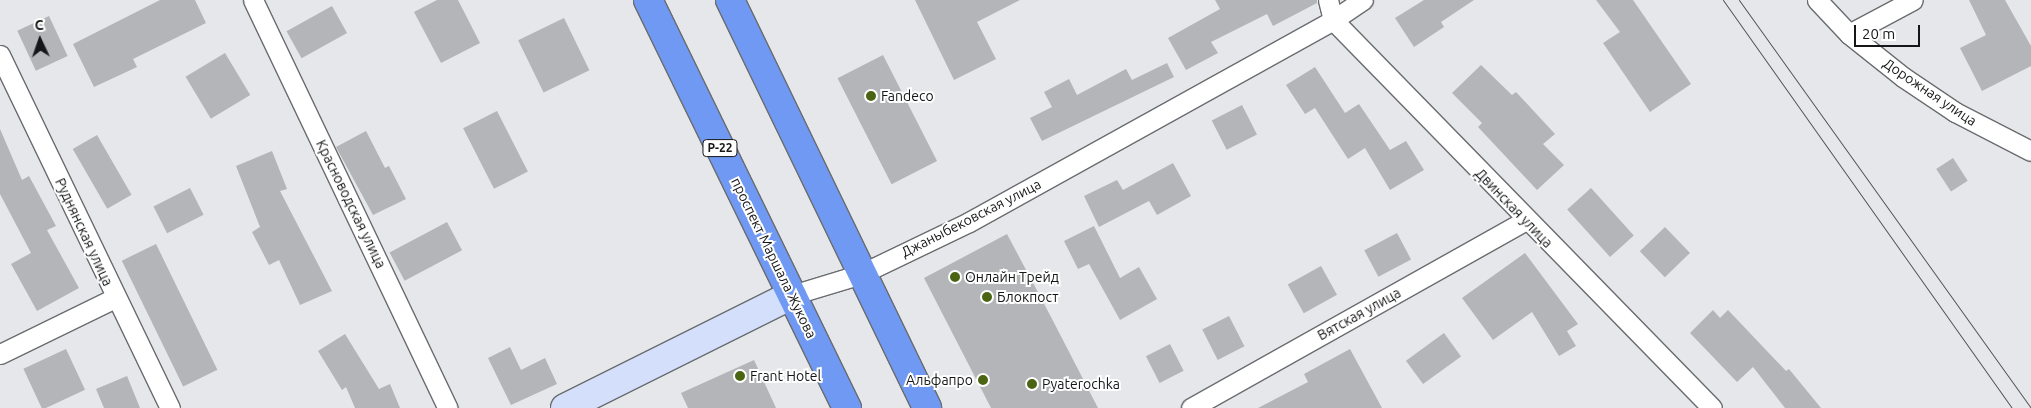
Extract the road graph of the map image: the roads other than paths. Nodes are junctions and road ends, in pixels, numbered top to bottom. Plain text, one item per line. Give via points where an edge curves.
1 (253, 0) edge
2 (648, 0) edge
3 (730, 0) edge
4 (1328, 0) edge
5 (1363, 0) edge
6 (1817, 0) edge
7 (1913, 0) edge
8 (1333, 20) junction
9 (1849, 34) junction
10 (0, 55) edge
11 (2031, 151) edge
12 (1526, 220) junction
13 (861, 274) junction
14 (792, 295) junction
15 (115, 298) junction
16 (0, 354) edge
17 (170, 408) edge
18 (448, 408) edge
19 (565, 408) edge
20 (847, 408) edge
21 (927, 408) edge
22 (1191, 408) edge
23 (1712, 408) edge

1 - 18 street, Красноводская улица
2 - 14 highway, проспект Маршала Жукова / Р-22
3 - 13 highway
4 - 8 street, Двинская улица
5 - 8 street, Джаныбековская улица
6 - 9 street, Дорожная улица
7 - 9 street
8 - 12 street, Двинская улица
8 - 13 street, Джаныбековская улица via 969,222
9 - 11 street, Дорожная улица via 1903,77 1955,112
10 - 15 street, Руднянская улица
12 - 22 street, Вятская улица
12 - 23 street, Двинская улица
13 - 14 street, Джаныбековская улица
13 - 21 highway
14 - 19 main road, Джаныбековская улица
14 - 20 highway, проспект Маршала Жукова / Р-22
15 - 16 street
15 - 17 street, Руднянская улица

